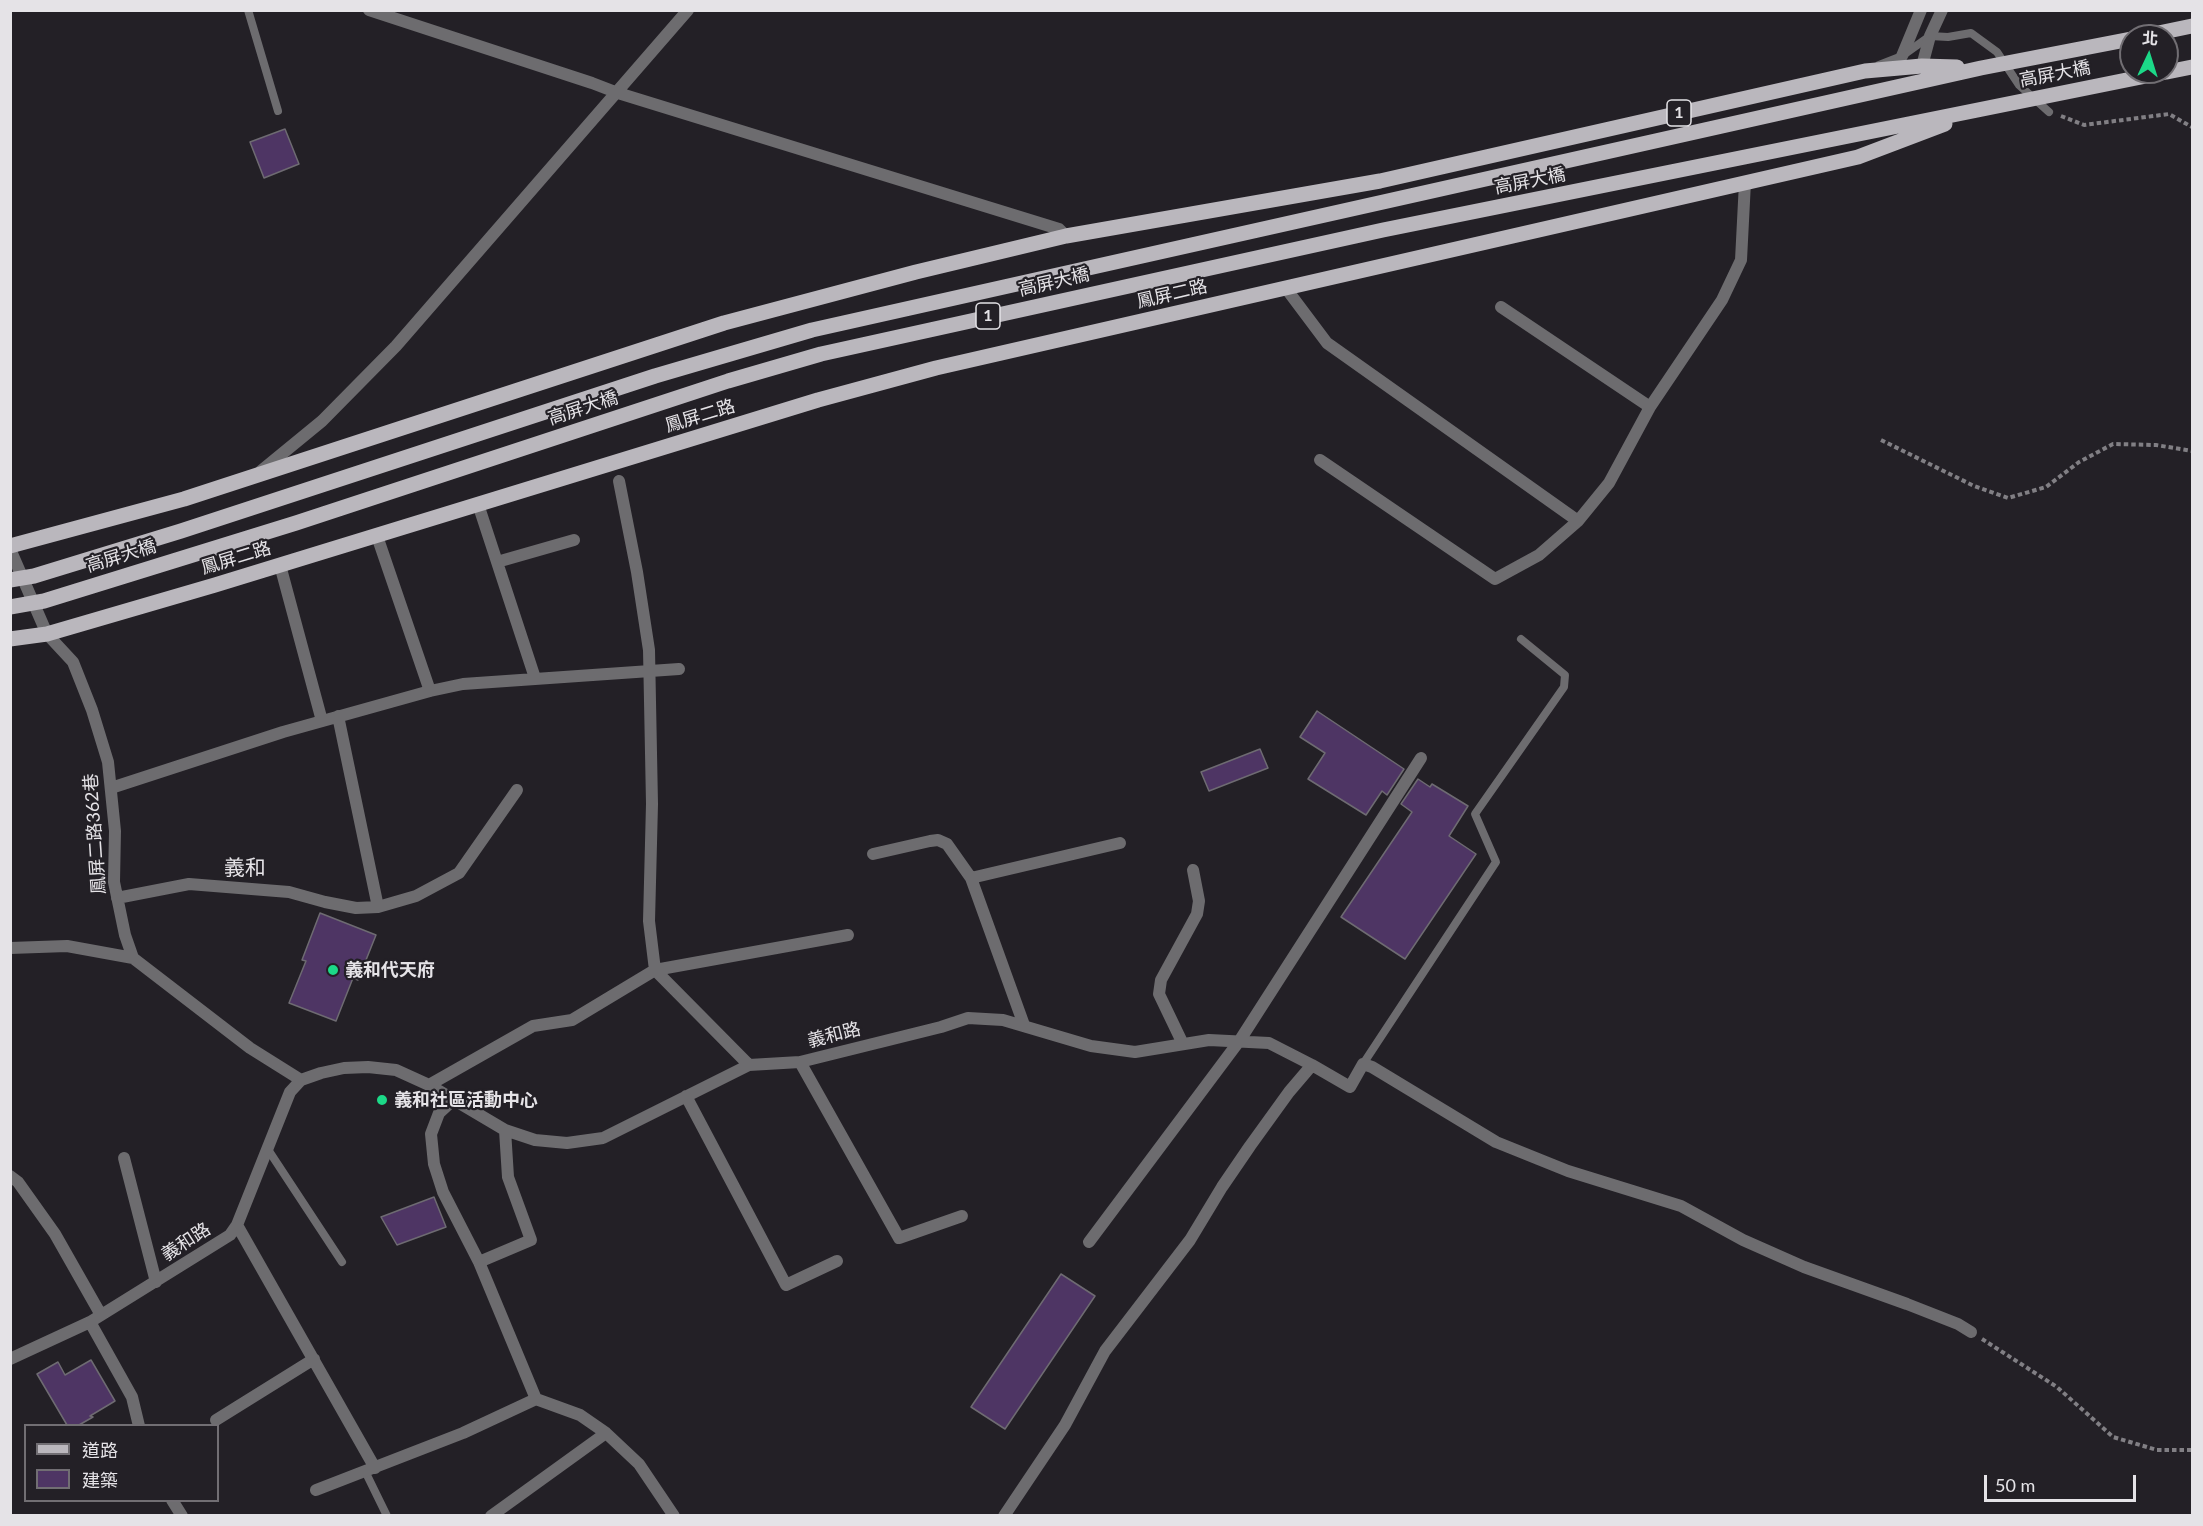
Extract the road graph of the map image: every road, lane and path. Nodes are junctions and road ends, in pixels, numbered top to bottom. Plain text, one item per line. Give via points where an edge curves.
1 (248, 10) edge
2 (369, 10) edge
3 (688, 10) edge
4 (1921, 10) edge
5 (1942, 10) edge
6 (1930, 36) junction
7 (2119, 41) edge
8 (1902, 56) junction
9 (1922, 66) junction
10 (1982, 68) junction
11 (1865, 71) junction
12 (2119, 82) edge
13 (618, 93) junction
14 (1988, 108) junction
15 (278, 111) dead end
16 (2049, 112) joint
17 (2193, 127) edge
18 (1745, 182) junction
19 (1066, 236) junction
20 (1409, 258) joint
21 (1285, 287) junction
22 (1501, 307) dead end
23 (1650, 407) junction
24 (1881, 440) dead end
25 (2193, 451) edge
26 (1320, 460) dead end
27 (257, 475) junction
28 (619, 482) dead end
29 (478, 504) junction
30 (1578, 521) junction
31 (377, 536) junction
32 (574, 540) dead end
33 (10, 548) edge
34 (497, 562) junction
35 (280, 565) junction
36 (10, 580) edge
37 (10, 607) edge
38 (47, 633) junction
39 (10, 639) edge
40 (1521, 639) dead end
41 (679, 669) dead end
42 (649, 670) junction
43 (536, 678) junction
44 (430, 691) junction
45 (338, 716) junction
46 (322, 721) junction
47 (1421, 758) dead end
48 (111, 788) junction
49 (517, 790) dead end
50 (1120, 843) dead end
51 (873, 854) dead end
52 (1193, 870) dead end
53 (971, 878) junction
54 (117, 898) junction
55 (378, 907) junction
56 (849, 935) dead end
57 (10, 948) edge
58 (133, 958) junction
59 (655, 970) junction
60 (1024, 1025) junction
61 (1240, 1040) junction
62 (1183, 1044) junction
63 (800, 1062) junction
64 (1363, 1064) junction
65 (749, 1065) junction
66 (1312, 1065) junction
67 (301, 1080) junction
68 (429, 1085) junction
69 (686, 1096) junction
70 (453, 1100) junction
71 (505, 1130) junction
72 (267, 1148) junction
73 (124, 1158) dead end
74 (10, 1176) edge
75 (962, 1216) dead end
76 (237, 1226) junction
77 (1089, 1242) dead end
78 (837, 1261) dead end
79 (342, 1262) dead end
80 (479, 1262) junction
81 (156, 1282) junction
82 (96, 1318) junction
83 (1971, 1332) joint
84 (10, 1359) edge
85 (314, 1359) junction
86 (536, 1399) junction
87 (216, 1420) dead end
88 (139, 1424) edge
89 (606, 1433) junction
90 (2193, 1450) edge
91 (370, 1470) junction
92 (316, 1490) dead end
93 (173, 1502) edge
94 (182, 1515) edge
95 (387, 1515) edge
96 (491, 1515) edge
97 (674, 1515) edge
98 (1004, 1515) edge

1 - 15 lane
2 - 13 street
3 - 13 street
4 - 8 street
5 - 6 street
6 - 8 lane
6 - 9 street
6 - 16 lane via 1971,33 1997,52 2019,85
7 - 10 main road, 高屏大橋 / 1
8 - 11 lane
9 - 10 main road, 高屏大橋 / 1
9 - 11 main road, 高屏大橋 / 1
10 - 36 main road, 高屏大橋 / 1 via 812,330 655,376 181,531
11 - 19 main road, 高屏大橋 / 1 via 1380,181
12 - 14 main road, 高屏大橋 / 1
13 - 19 street via 1059,229
13 - 27 street via 396,346 322,421
14 - 18 main road, 高屏大橋 / 1 via 1858,156
14 - 37 main road, 高屏大橋 / 1 via 1372,232 821,354 274,530 44,601
16 - 17 path via 2084,125 2169,114
18 - 20 main road, 高屏大橋 / 1
18 - 23 street via 1741,260 1722,300
19 - 27 main road, 1 via 724,323
20 - 21 main road, 鳳屏二路 / 1
21 - 29 main road, 鳳屏二路 / 1 via 818,400
21 - 30 street via 1327,343
22 - 23 street
23 - 30 street via 1610,483
24 - 25 path via 2007,498 2046,487 2079,462 2113,444
26 - 30 street via 1495,579 1539,555
27 - 33 main road, 1 via 184,500
28 - 42 street via 637,572
29 - 31 main road, 鳳屏二路 / 1
29 - 34 street
31 - 35 main road, 鳳屏二路 / 1
31 - 44 street
32 - 34 street
33 - 38 street, 鳳屏二路362巷
34 - 43 street
35 - 38 main road, 鳳屏二路 / 1
35 - 46 street
38 - 39 main road, 鳳屏二路 / 1
38 - 48 street, 鳳屏二路362巷 via 73,662 108,762
40 - 64 lane via 1565,675 1564,687 1475,814 1496,862
41 - 42 street
42 - 43 street
42 - 59 street via 649,921
43 - 44 street
44 - 45 street
45 - 46 street
45 - 55 street
46 - 48 street
47 - 61 street
48 - 54 street, 鳳屏二路362巷
49 - 55 street via 459,873 416,896
50 - 53 street
51 - 53 street via 938,840 947,844
52 - 62 street via 1199,901 1197,914 1161,980 1159,994
53 - 60 street
54 - 55 street via 189,884 289,892 346,906
54 - 58 street, 鳳屏二路362巷
56 - 59 street
57 - 58 street via 67,946
58 - 67 street via 250,1048
59 - 65 street
59 - 68 street via 572,1020 533,1026
60 - 62 street, 義和路 via 1091,1046 1135,1052
60 - 63 street, 義和路 via 968,1018
61 - 62 street, 義和路
61 - 66 street, 義和路 via 1269,1043
61 - 77 street
63 - 65 street, 義和路
63 - 75 street via 899,1238
64 - 66 street, 義和路 via 1350,1087
64 - 83 street via 1496,1142 1568,1171 1681,1206 1804,1267
65 - 69 street, 義和路
66 - 98 street via 1222,1187 1190,1240 1106,1351 1065,1425
67 - 68 street, 義和路 via 344,1068 368,1067 396,1070
67 - 72 street, 義和路 via 290,1092
68 - 70 street, 義和路
69 - 71 street, 義和路 via 603,1138 567,1143 535,1140
69 - 78 street via 786,1285
70 - 71 street, 義和路
70 - 80 street via 439,1113 431,1134 434,1164 443,1192
71 - 80 street via 507,1177 531,1240
72 - 76 street, 義和路
72 - 79 lane
73 - 81 street
74 - 82 street via 55,1234
76 - 81 street, 義和路 via 230,1235
76 - 85 street
80 - 86 street
81 - 82 street, 義和路
82 - 84 street, 義和路
82 - 88 street via 132,1396
83 - 90 path via 2057,1388 2113,1437 2157,1450
85 - 87 street
85 - 91 street
86 - 89 street via 580,1415
86 - 91 street
89 - 96 street
89 - 97 street via 639,1464
91 - 92 street
91 - 95 lane
93 - 94 street

